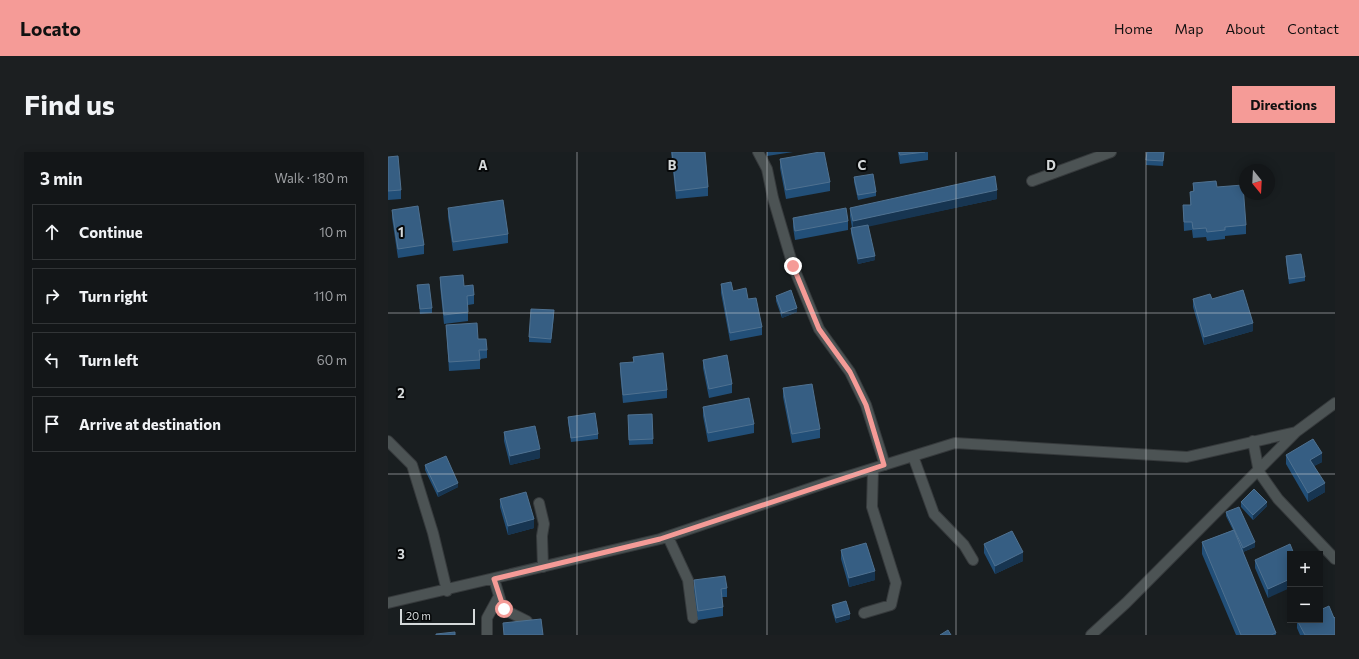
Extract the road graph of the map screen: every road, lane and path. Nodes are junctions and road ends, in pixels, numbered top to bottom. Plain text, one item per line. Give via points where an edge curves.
1 (758, 152) edge
2 (1111, 152) edge
3 (1032, 181) dead end
4 (1335, 402) edge
5 (1296, 432) junction
6 (388, 441) edge
7 (1253, 442) junction
8 (913, 456) junction
9 (884, 465) junction
10 (873, 469) junction
11 (1258, 470) junction
12 (539, 503) dead end
13 (668, 537) junction
14 (1335, 559) edge
15 (973, 560) dead end
16 (543, 567) junction
17 (494, 579) junction
18 (447, 591) junction
19 (499, 596) junction
20 (388, 603) edge
21 (864, 613) dead end
22 (693, 618) dead end
23 (527, 621) edge
24 (487, 635) edge
25 (1091, 635) edge

1 - 9 street via 767,168 772,198 793,266 819,329 850,372 866,405
2 - 3 street
4 - 5 street
5 - 7 street
5 - 11 street
6 - 18 street via 412,465 433,533
7 - 8 street via 1187,457 955,443
7 - 11 street
8 - 9 street
8 - 15 street via 934,514 964,545
9 - 10 street
10 - 13 street
10 - 21 street via 872,507 896,583 891,604
11 - 14 street via 1278,499
11 - 25 street
12 - 16 street via 544,524
13 - 16 street
13 - 22 street via 688,580
16 - 17 street
17 - 18 street
17 - 19 street
18 - 20 street
19 - 23 street via 504,609
19 - 24 street via 487,618

